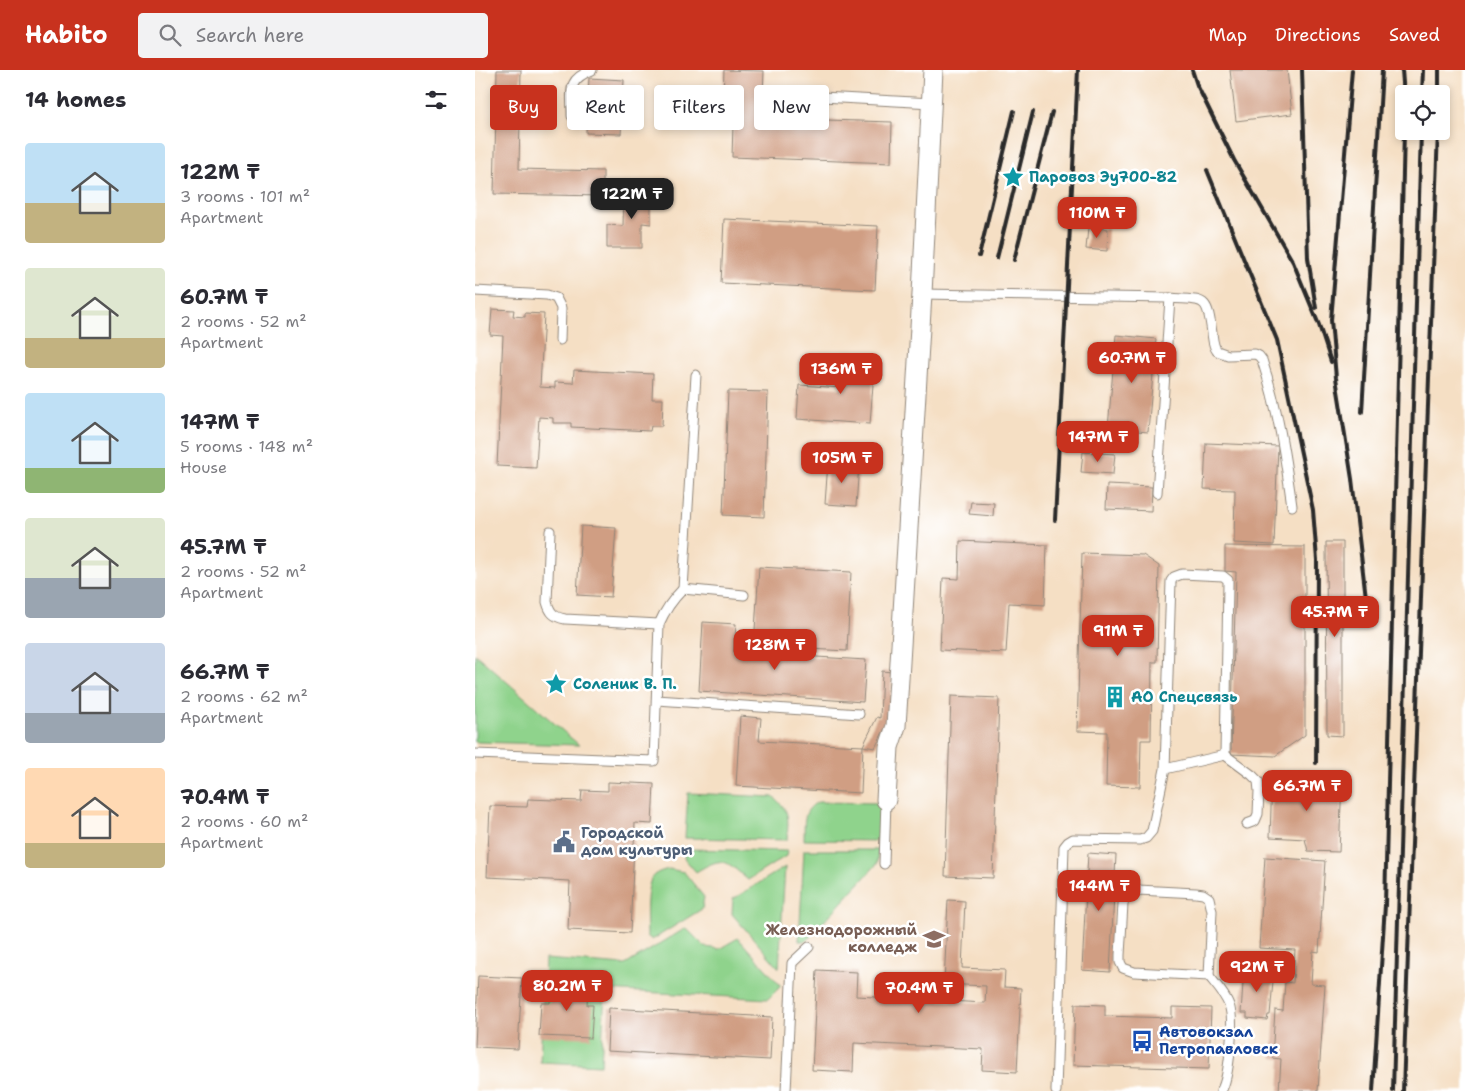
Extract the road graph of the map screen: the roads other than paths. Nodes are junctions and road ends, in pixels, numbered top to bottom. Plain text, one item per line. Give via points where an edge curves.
1 (592, 70) edge
2 (933, 70) edge
3 (573, 85) edge
4 (829, 97) edge
5 (932, 103) junction
6 (475, 291) edge
7 (922, 294) junction
8 (1169, 298) junction
9 (560, 340) dead end
10 (696, 375) dead end
11 (1157, 493) dead end
12 (1292, 506) dead end
13 (550, 531) dead end
14 (683, 589) junction
15 (744, 594) dead end
16 (659, 624) junction
17 (657, 700) junction
18 (859, 714) dead end
19 (475, 754) edge
20 (1225, 755) junction
21 (1165, 769) junction
22 (887, 800) joint
23 (1247, 824) dead end
24 (884, 864) dead end
25 (809, 946) dead end
26 (1209, 976) junction
27 (786, 1091) edge
28 (1057, 1091) edge
29 (1221, 1091) edge

1 - 3 lane via 581,75
2 - 5 street
4 - 5 lane
5 - 7 street
6 - 9 lane via 556,298 561,308
7 - 8 lane
7 - 22 street via 896,726 889,747
8 - 11 lane
8 - 12 lane via 1205,304 1217,351 1228,355 1255,354 1262,360 1280,425
10 - 14 lane
13 - 16 lane via 547,602 553,615 565,619
14 - 15 lane
14 - 16 lane via 671,600
16 - 17 lane
17 - 18 lane
17 - 19 lane via 655,761
20 - 21 lane
20 - 21 lane via 1228,580 1219,575 1177,575 1171,585
20 - 23 lane via 1258,781 1258,814 1255,821
21 - 28 lane via 1152,831 1146,838 1080,838 1064,847
22 - 24 lane
25 - 27 lane via 792,963
26 - 26 lane via 1212,911 1209,898 1196,893 1138,890 1127,893 1123,904 1120,955 1123,968 1134,972
26 - 29 lane via 1230,1008 1227,1078

